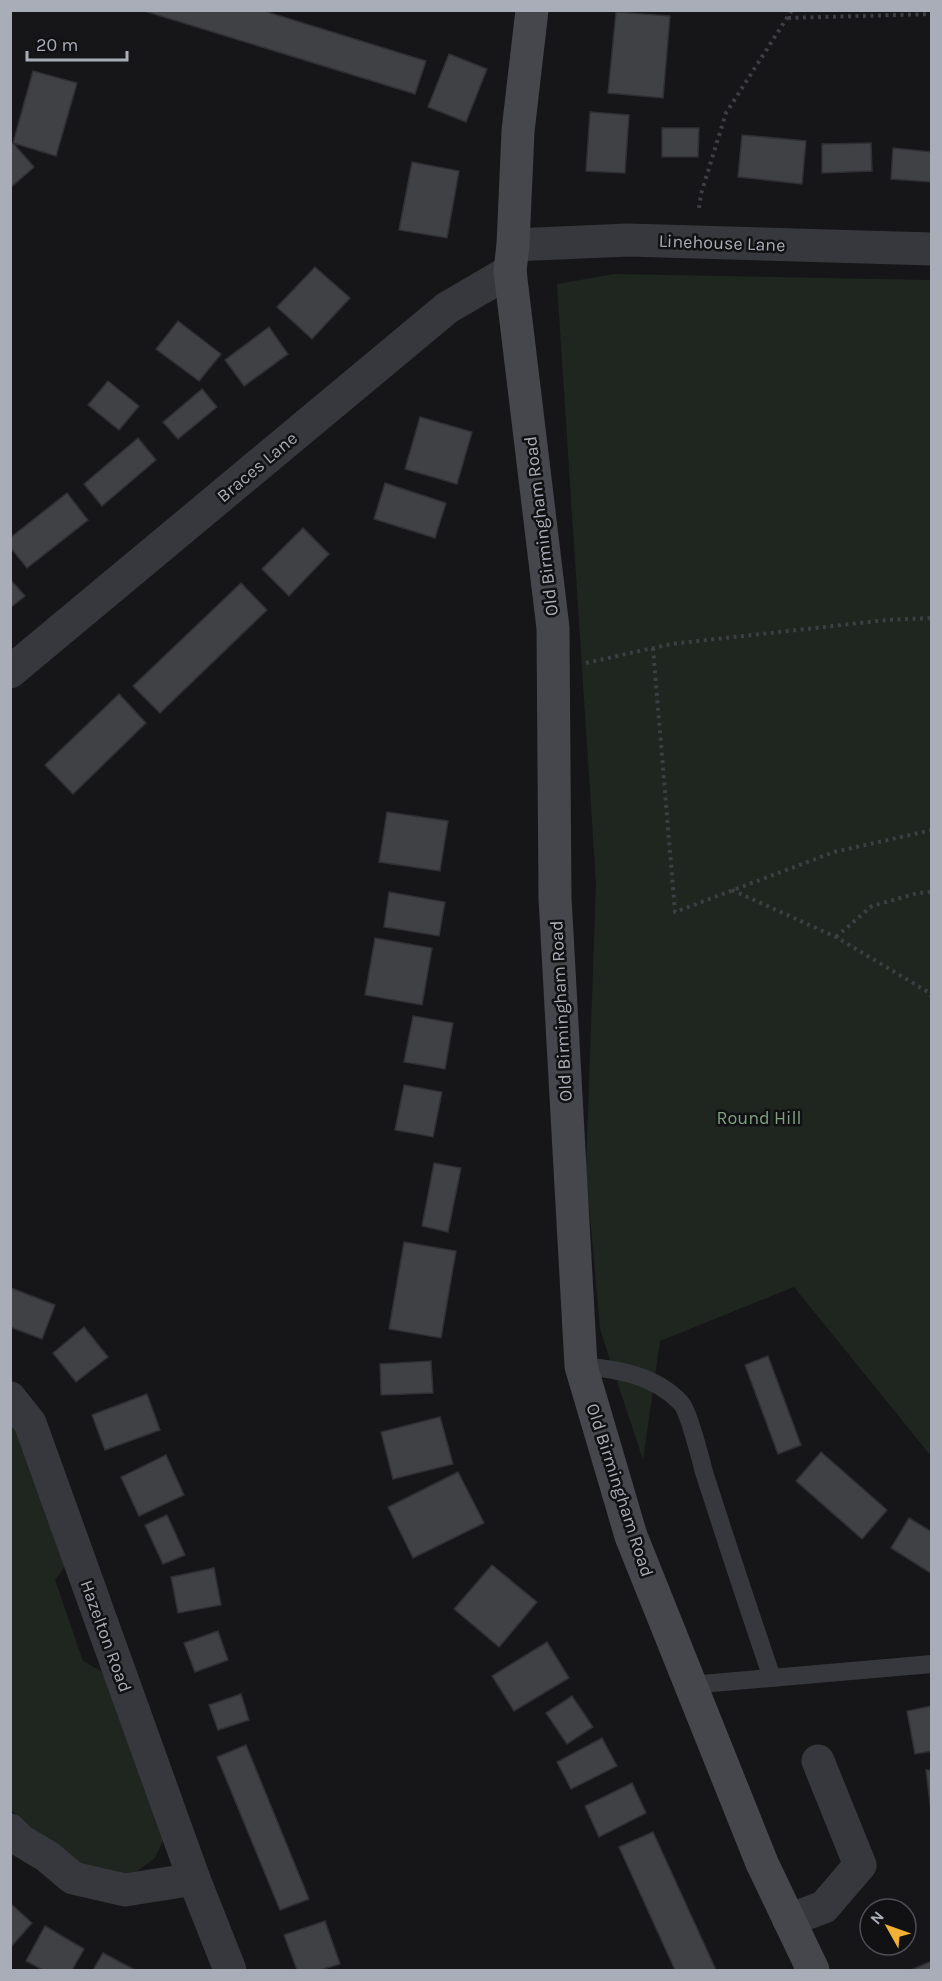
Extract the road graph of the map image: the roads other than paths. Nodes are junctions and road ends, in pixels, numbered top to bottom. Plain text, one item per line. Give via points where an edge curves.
1 (529, 11) edge
2 (932, 249) edge
3 (512, 258) junction
4 (10, 672) edge
5 (580, 1366) junction
6 (10, 1398) edge
7 (932, 1664) edge
8 (772, 1678) junction
9 (690, 1685) junction
10 (818, 1761) dead end
11 (10, 1830) edge
12 (194, 1880) junction
13 (789, 1920) junction
14 (230, 1971) edge
15 (813, 1971) edge

1 - 3 main road, Old Birmingham Road
2 - 3 street, Linehouse Lane via 628,240
3 - 4 street, Braces Lane
3 - 5 main road, Old Birmingham Road via 553,628 556,910
5 - 8 lane via 641,1377 665,1388 684,1405
5 - 9 main road, Old Birmingham Road via 631,1536
6 - 12 street, Hazelton Road via 30,1423
7 - 8 lane
8 - 9 lane
9 - 13 main road, Old Birmingham Road
10 - 13 street via 860,1865 824,1907
11 - 12 street via 74,1878 124,1890
12 - 14 street, Hazelton Road
13 - 15 main road, Old Birmingham Road

